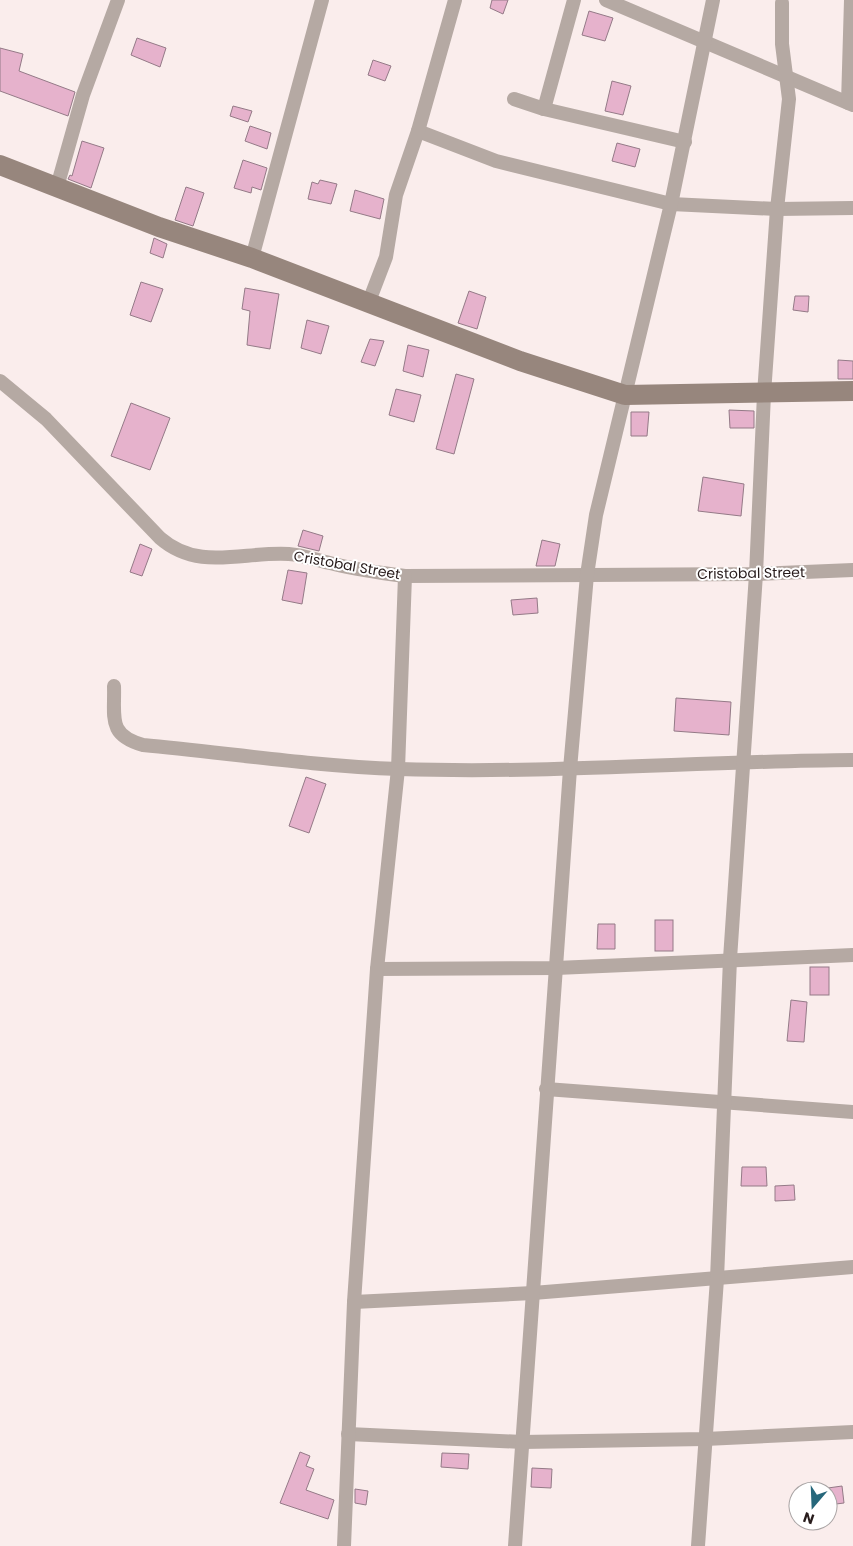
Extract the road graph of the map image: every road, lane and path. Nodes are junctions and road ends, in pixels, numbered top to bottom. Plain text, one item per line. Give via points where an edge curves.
1 (118, 0) edge
2 (322, 0) edge
3 (455, 0) edge
4 (574, 0) edge
5 (606, 0) edge
6 (713, 0) edge
7 (851, 0) edge
8 (782, 3) dead end
9 (705, 42) junction
10 (786, 75) junction
11 (514, 99) dead end
12 (851, 104) edge
13 (544, 109) junction
14 (418, 131) junction
15 (685, 142) junction
16 (0, 165) edge
17 (57, 187) junction
18 (671, 204) junction
19 (777, 208) junction
20 (853, 208) edge
21 (252, 258) junction
22 (368, 304) junction
23 (0, 381) edge
24 (853, 392) edge
25 (764, 394) junction
26 (625, 395) junction
27 (853, 570) edge
28 (756, 574) junction
29 (405, 576) junction
30 (587, 576) junction
31 (114, 686) dead end
32 (853, 760) edge
33 (745, 761) junction
34 (398, 769) junction
35 (570, 769) junction
36 (853, 955) edge
37 (730, 959) junction
38 (556, 968) junction
39 (377, 969) junction
40 (546, 1089) junction
41 (723, 1104) junction
42 (853, 1112) edge
43 (853, 1267) edge
44 (716, 1279) junction
45 (533, 1293) junction
46 (354, 1302) junction
47 (853, 1432) edge
48 (348, 1434) junction
49 (705, 1439) junction
50 (522, 1442) junction
51 (344, 1546) edge
52 (514, 1546) edge
53 (698, 1546) edge

1 - 17 street via 83,95
2 - 21 street
3 - 14 street
4 - 13 street
5 - 9 street
6 - 9 street
7 - 12 street
8 - 10 street
9 - 10 street
9 - 15 street
10 - 12 street
10 - 19 street via 789,99
11 - 13 street
13 - 15 street
14 - 18 street via 496,161
14 - 22 street via 396,195 386,257
15 - 18 street
16 - 17 main road
17 - 21 main road via 159,227
18 - 19 street
18 - 26 street
19 - 20 street
19 - 25 street
21 - 22 main road
22 - 26 main road via 520,361
23 - 29 street, Cristobal Street via 46,419 172,548 205,558 289,554 364,571
24 - 25 main road
25 - 26 main road
25 - 28 street
26 - 30 street via 596,515
27 - 28 street, Cristobal Street
28 - 30 street, Cristobal Street
28 - 33 street
29 - 30 street, Cristobal Street
29 - 34 street
30 - 35 street
31 - 34 street via 117,730 128,741 272,759
32 - 33 street
33 - 35 street
33 - 37 street
34 - 35 street
34 - 39 street
35 - 38 street
36 - 37 street
37 - 38 street
37 - 41 street
38 - 39 street
38 - 40 street
39 - 46 street
40 - 41 street
40 - 45 street
41 - 42 street
41 - 44 street
43 - 44 street
44 - 45 street
44 - 49 street
45 - 46 street
45 - 50 street
46 - 48 street
47 - 49 street
48 - 50 street
48 - 51 street
49 - 50 street
49 - 53 street
50 - 52 street

